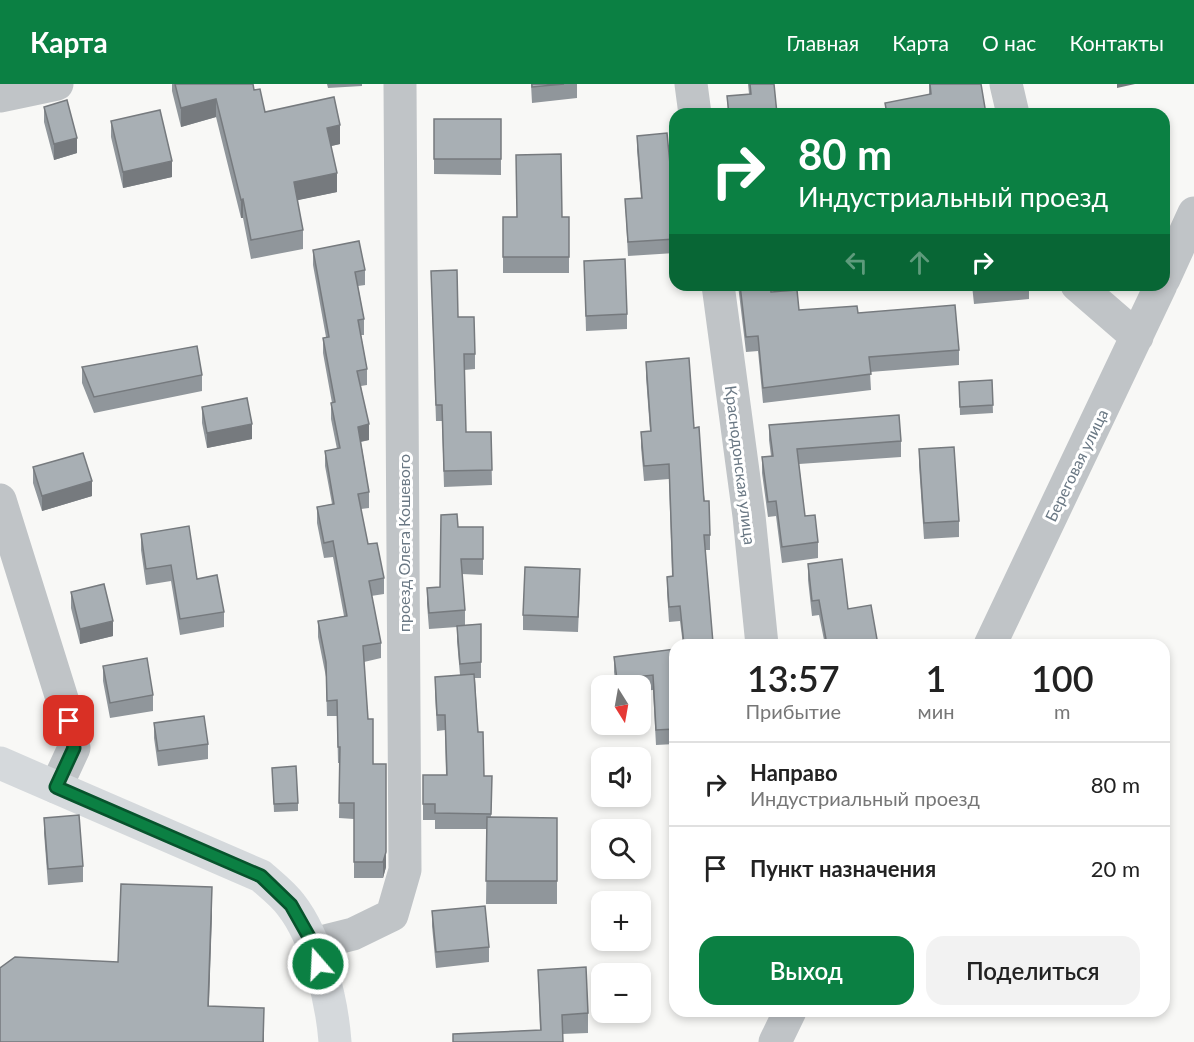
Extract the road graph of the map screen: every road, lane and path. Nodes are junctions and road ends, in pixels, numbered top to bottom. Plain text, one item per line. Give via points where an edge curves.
1 (57, 84) edge
2 (400, 84) edge
3 (691, 84) edge
4 (1006, 84) edge
5 (0, 96) edge
6 (694, 108) edge
7 (1012, 108) edge
8 (1194, 213) edge
9 (1170, 266) edge
10 (719, 291) edge
11 (1084, 291) edge
12 (1158, 291) edge
13 (1137, 337) junction
14 (0, 500) edge
15 (761, 639) edge
16 (993, 639) edge
17 (0, 763) edge
18 (56, 787) junction
19 (313, 944) junction
20 (787, 1017) edge
21 (335, 1042) edge
22 (775, 1042) edge

1 - 5 street
2 - 19 street, проезд Олега Кошевого via 405,870 392,915 353,934
3 - 6 street
4 - 7 street
8 - 9 street
10 - 15 street, Краснодонская улица
11 - 13 street
12 - 13 street, Береговая улица
13 - 16 street, Береговая улица
14 - 18 street via 69,721 74,748
17 - 18 main road
18 - 19 main road via 261,876 291,905
19 - 21 main road
20 - 22 street

